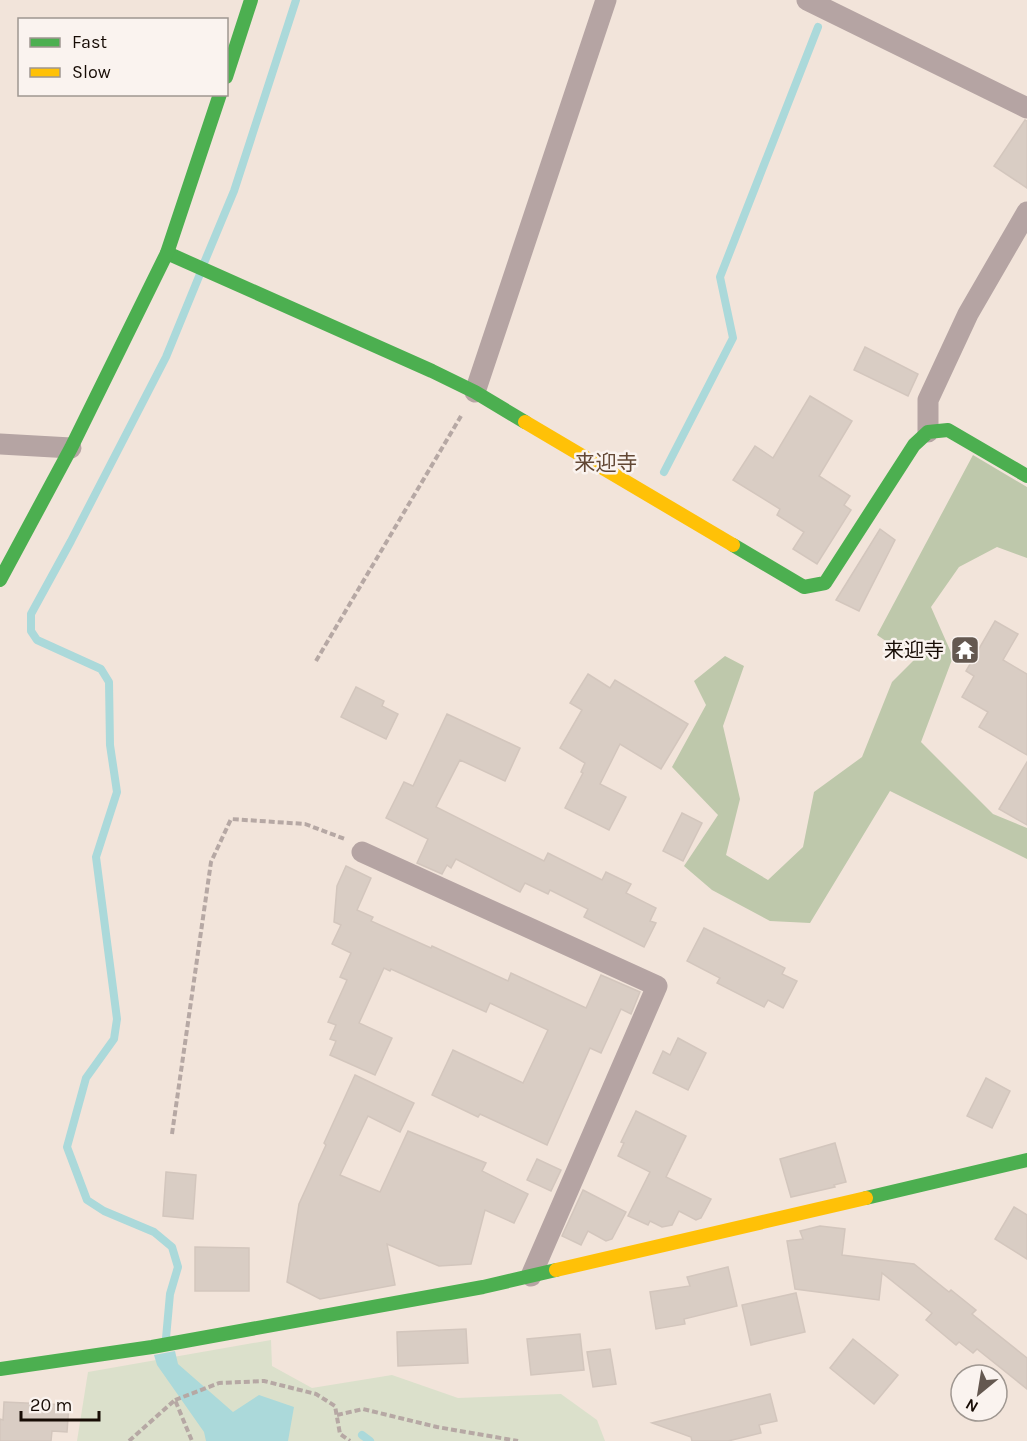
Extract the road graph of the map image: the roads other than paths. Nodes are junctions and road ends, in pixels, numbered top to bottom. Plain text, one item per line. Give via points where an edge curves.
1 (251, 0) edge
2 (606, 0) edge
3 (807, 0) edge
4 (228, 71) edge
5 (219, 96) edge
6 (1027, 108) edge
7 (1027, 212) edge
8 (167, 253) junction
9 (475, 392) junction
10 (928, 432) junction
11 (0, 444) edge
12 (71, 448) junction
13 (1027, 476) edge
14 (0, 580) edge
15 (362, 852) road end
16 (1027, 1160) edge
17 (531, 1276) junction
18 (0, 1369) edge

1 - 4 street
2 - 9 street
3 - 6 street
5 - 8 street
7 - 10 street via 968,314 928,400
8 - 9 street
8 - 12 street
9 - 10 street via 804,587 825,583 914,445
10 - 13 street via 948,430
11 - 12 street
12 - 14 street
15 - 17 street via 657,986
16 - 17 street
17 - 18 street via 183,1342

